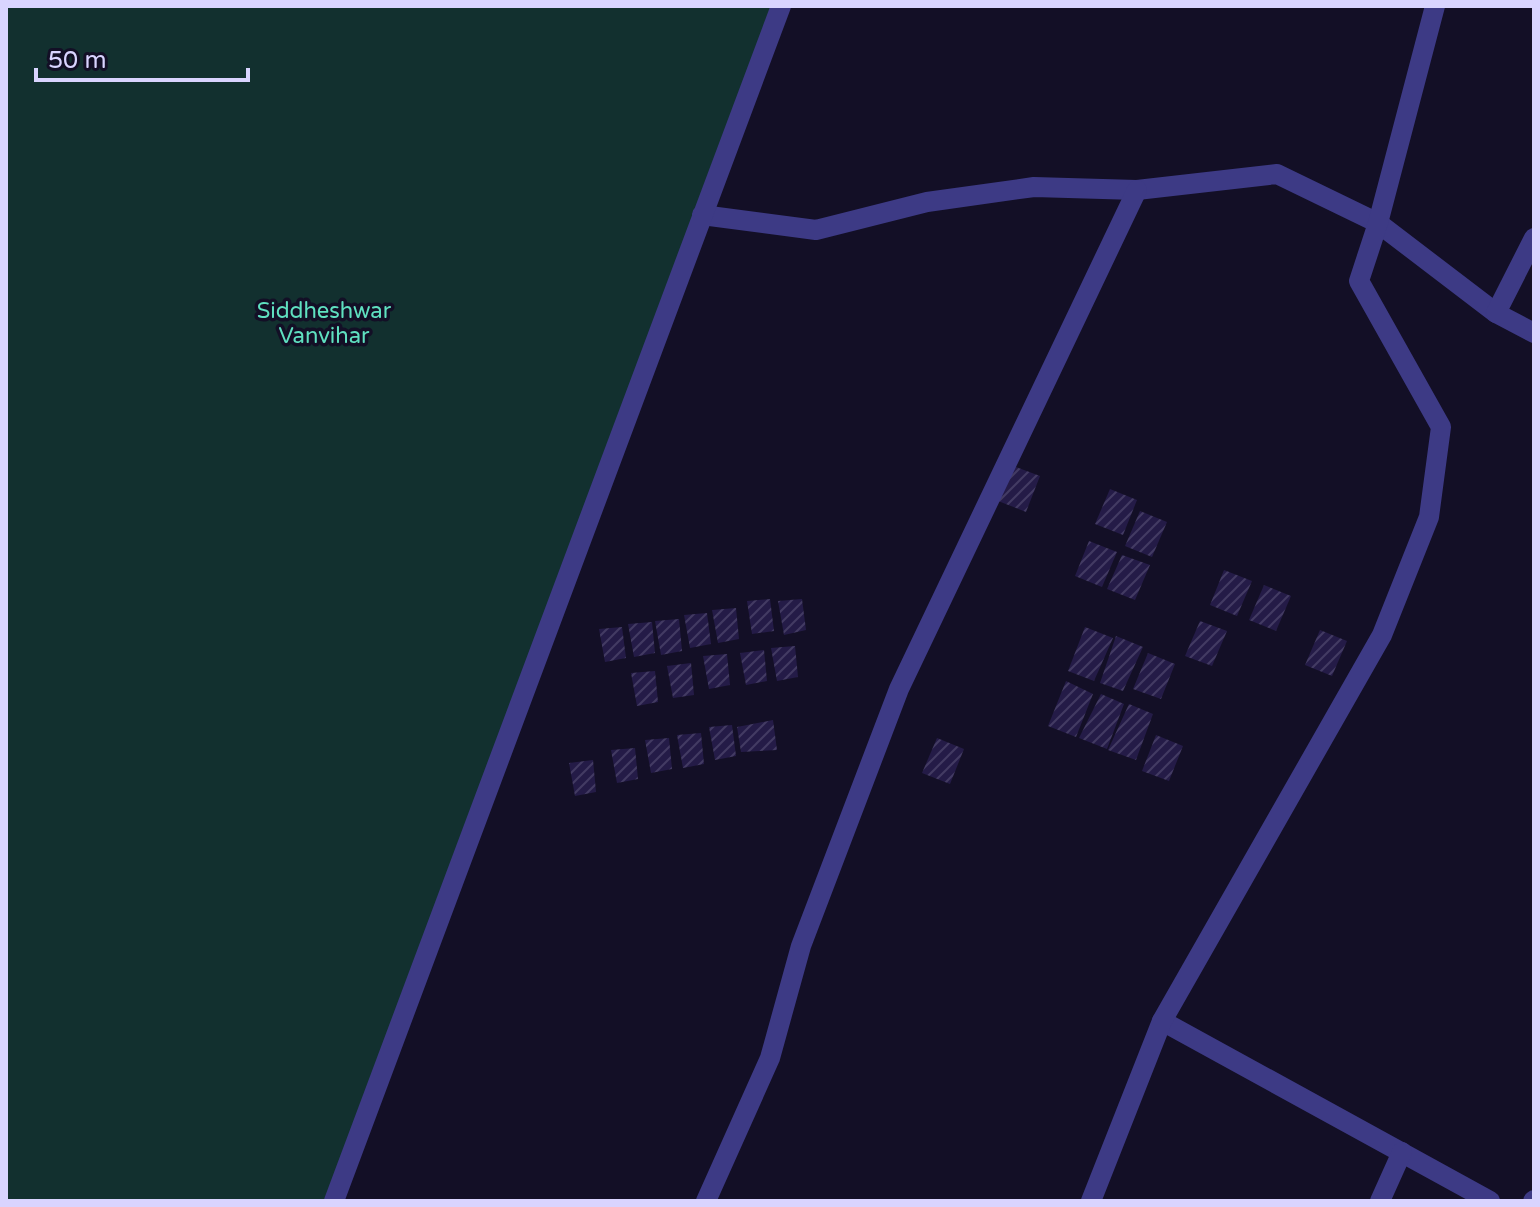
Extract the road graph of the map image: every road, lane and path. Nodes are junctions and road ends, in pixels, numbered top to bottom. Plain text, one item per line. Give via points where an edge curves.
1 (781, 6) edge
2 (1435, 6) edge
3 (1137, 190) junction
4 (702, 215) junction
5 (1378, 223) junction
6 (1534, 238) edge
7 (1496, 313) junction
8 (1534, 333) edge
9 (1162, 1021) junction
10 (1402, 1152) junction
11 (334, 1201) edge
12 (706, 1201) edge
13 (1091, 1201) edge
14 (1380, 1201) edge
15 (1490, 1201) edge

1 - 4 street
2 - 5 street
3 - 4 street via 1034,187 927,202 816,230
3 - 5 street via 1277,174
3 - 12 street via 899,689 801,946 770,1058
4 - 11 street
5 - 7 street
5 - 9 street via 1359,281 1441,427 1429,517 1382,635
6 - 7 street
7 - 8 street
9 - 10 street
9 - 13 street
10 - 14 street
10 - 15 street

